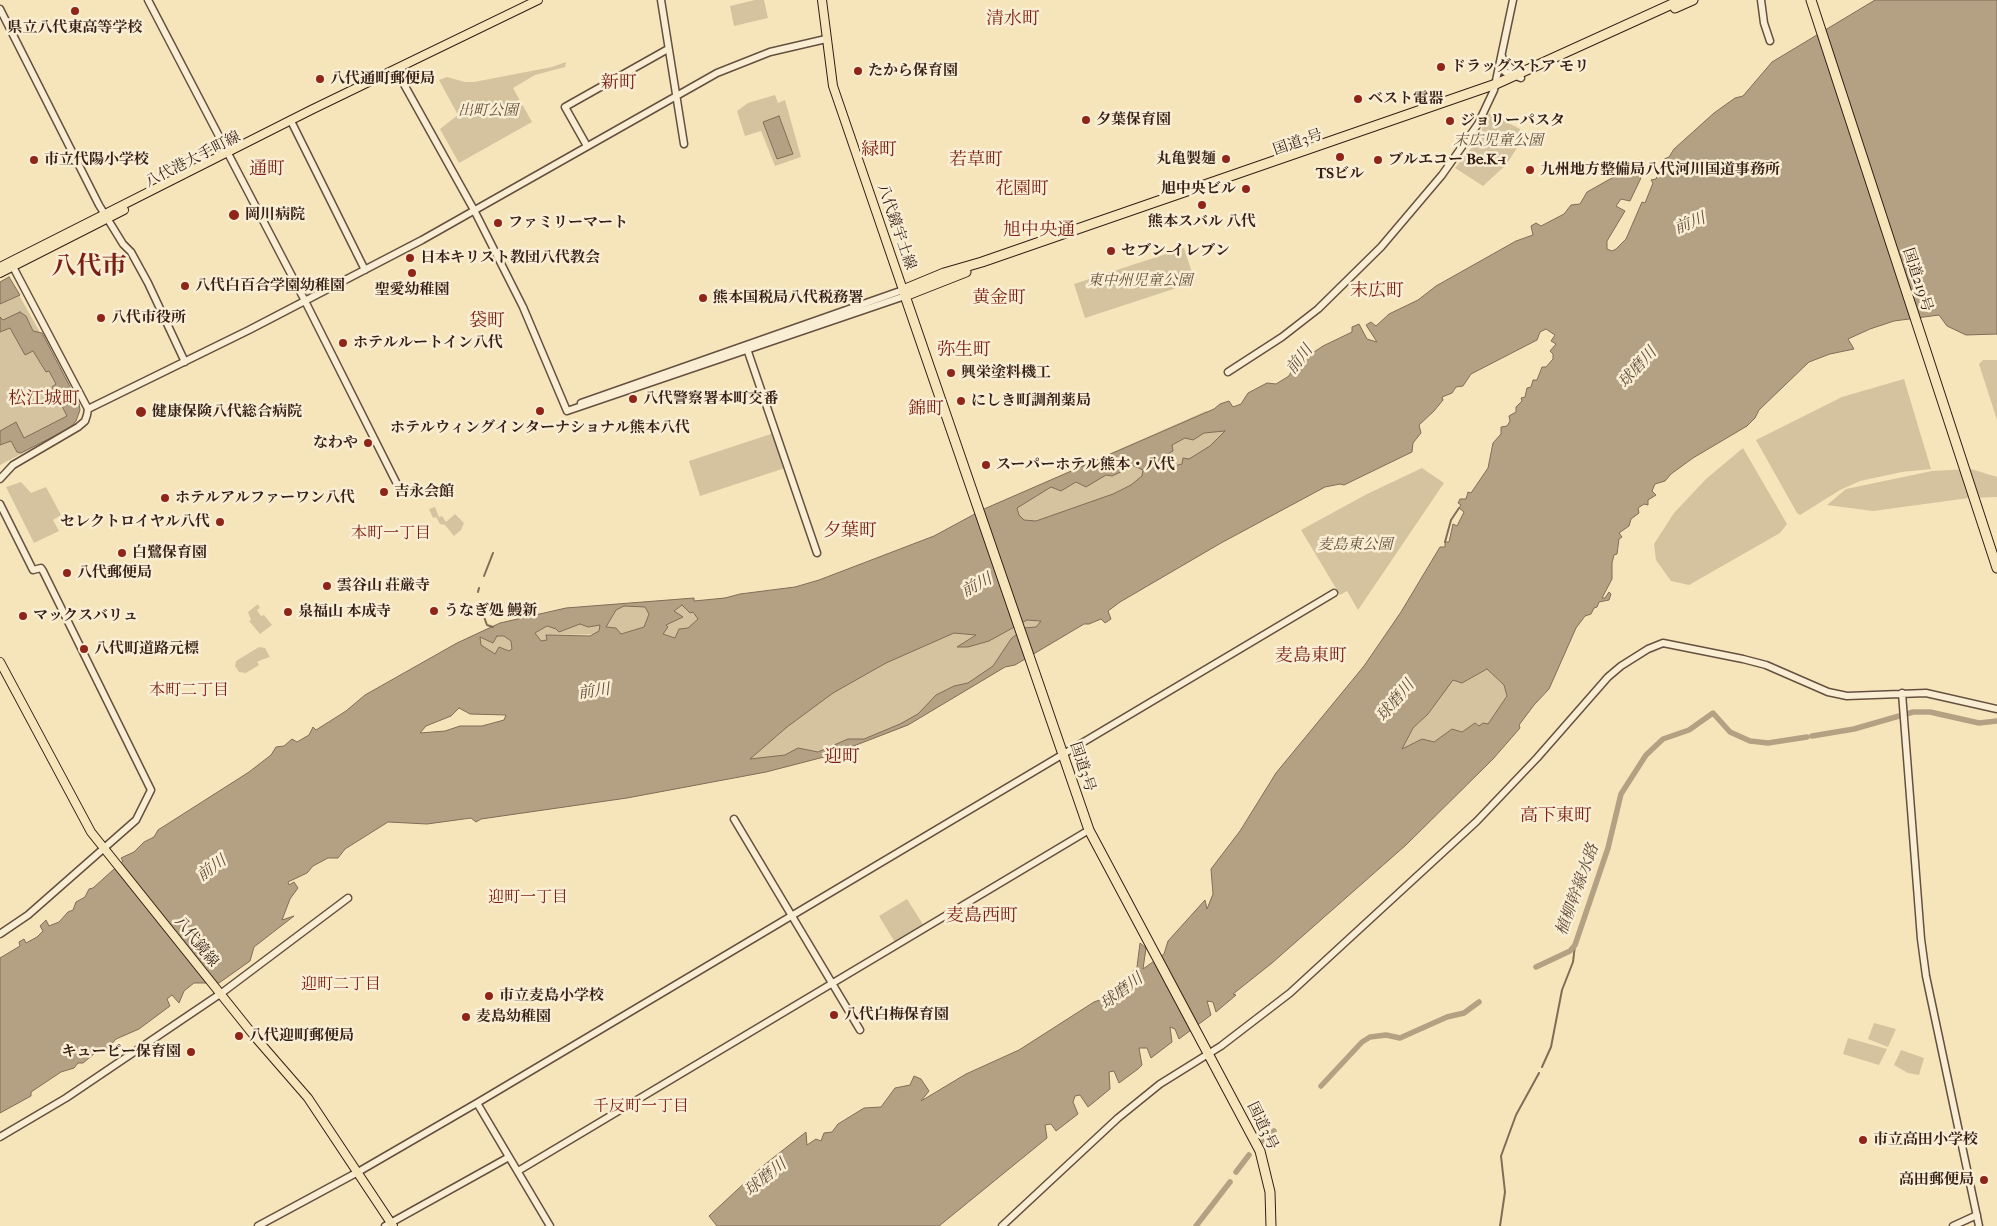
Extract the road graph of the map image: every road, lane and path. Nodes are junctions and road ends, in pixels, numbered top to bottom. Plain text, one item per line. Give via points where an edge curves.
1 (148, 0) edge
2 (538, 0) edge
3 (660, 0) edge
4 (822, 0) edge
5 (1513, 0) edge
6 (1681, 0) edge
7 (1693, 0) edge
8 (1761, 0) edge
9 (1812, 5) edge
10 (0, 9) edge
11 (826, 39) junction
12 (1770, 41) dead end
13 (668, 49) junction
14 (1501, 60) junction
15 (396, 70) junction
16 (1520, 75) junction
17 (1495, 87) junction
18 (676, 97) junction
19 (292, 123) junction
20 (684, 144) dead end
21 (587, 146) junction
22 (229, 155) junction
23 (474, 210) junction
24 (105, 216) junction
25 (12, 264) junction
26 (0, 267) edge
27 (365, 270) junction
28 (0, 273) edge
29 (904, 293) junction
30 (305, 301) junction
31 (747, 348) junction
32 (185, 362) junction
33 (1228, 372) dead end
34 (88, 409) junction
35 (0, 479) edge
36 (400, 492) dead end
37 (0, 504) edge
38 (817, 553) dead end
39 (1996, 564) edge
40 (1334, 593) dead end
41 (0, 662) edge
42 (1902, 693) junction
43 (1997, 709) edge
44 (1063, 753) junction
45 (734, 819) dead end
46 (1089, 830) junction
47 (105, 851) junction
48 (348, 898) dead end
49 (792, 916) junction
50 (0, 934) edge
51 (832, 983) junction
52 (219, 991) junction
53 (860, 1030) dead end
54 (1207, 1053) junction
55 (477, 1103) junction
56 (0, 1138) edge
57 (509, 1157) junction
58 (518, 1171) junction
59 (358, 1172) junction
60 (1977, 1215) junction
61 (390, 1225) edge
62 (258, 1226) edge
63 (550, 1226) edge
64 (1002, 1226) edge
65 (1271, 1226) edge
66 (1953, 1226) edge
67 (1979, 1226) edge

1 - 22 street
2 - 15 main road, 八代港大手町線
3 - 13 street
4 - 11 main road, 八代鏡宇土線
5 - 14 street
6 - 16 highway, 国道3号
7 - 16 highway, 国道3号
8 - 12 street
9 - 39 highway, 国道219号
10 - 24 street
11 - 18 street via 748,60
11 - 29 main road, 八代鏡宇土線 via 833,86
13 - 18 street
13 - 21 street via 565,107
14 - 16 street
14 - 16 street via 1505,72
14 - 17 street
15 - 19 main road, 八代港大手町線
15 - 23 street
16 - 17 highway, 国道3号
17 - 29 highway, 国道3号 via 944,273
17 - 33 street via 1464,145 1381,247 1307,319
18 - 20 street
18 - 21 street
19 - 22 main road, 八代港大手町線
19 - 27 street
21 - 23 street
22 - 24 main road, 八代港大手町線
22 - 30 street
23 - 27 street
23 - 31 street via 537,336 567,411 590,399
24 - 25 main road, 八代港大手町線
24 - 32 street via 131,252
25 - 26 main road, 八代港大手町線
25 - 28 main road, 八代港大手町線
25 - 34 street
27 - 30 street
29 - 31 street
29 - 44 highway, 国道3号
30 - 32 street
30 - 36 street
31 - 38 street
32 - 34 street
34 - 35 street via 83,424 13,466
37 - 47 street via 33,570 41,568 151,790 136,820
40 - 44 street
41 - 47 main road, 八代鏡線 via 71,796
42 - 43 street via 1926,694
42 - 54 street via 1846,696 1743,659 1663,643 1648,650 1608,677 1525,772 1459,839 1290,993
42 - 60 street via 1926,976
44 - 46 highway, 国道3号
44 - 49 street
45 - 49 street
46 - 51 street
46 - 54 highway, 国道3号
47 - 50 street
47 - 52 main road, 八代鏡線
48 - 52 street
49 - 51 street
49 - 55 street
51 - 53 street
51 - 58 street
52 - 56 street via 66,1098
52 - 59 main road, 八代鏡線 via 308,1098
54 - 64 street via 1160,1084 1118,1118
54 - 65 highway, 国道3号 via 1263,1157 1270,1192
55 - 57 street
55 - 59 street
57 - 58 street
57 - 61 street
58 - 63 street
59 - 61 main road, 八代鏡線
59 - 62 street
60 - 66 street
60 - 67 street

